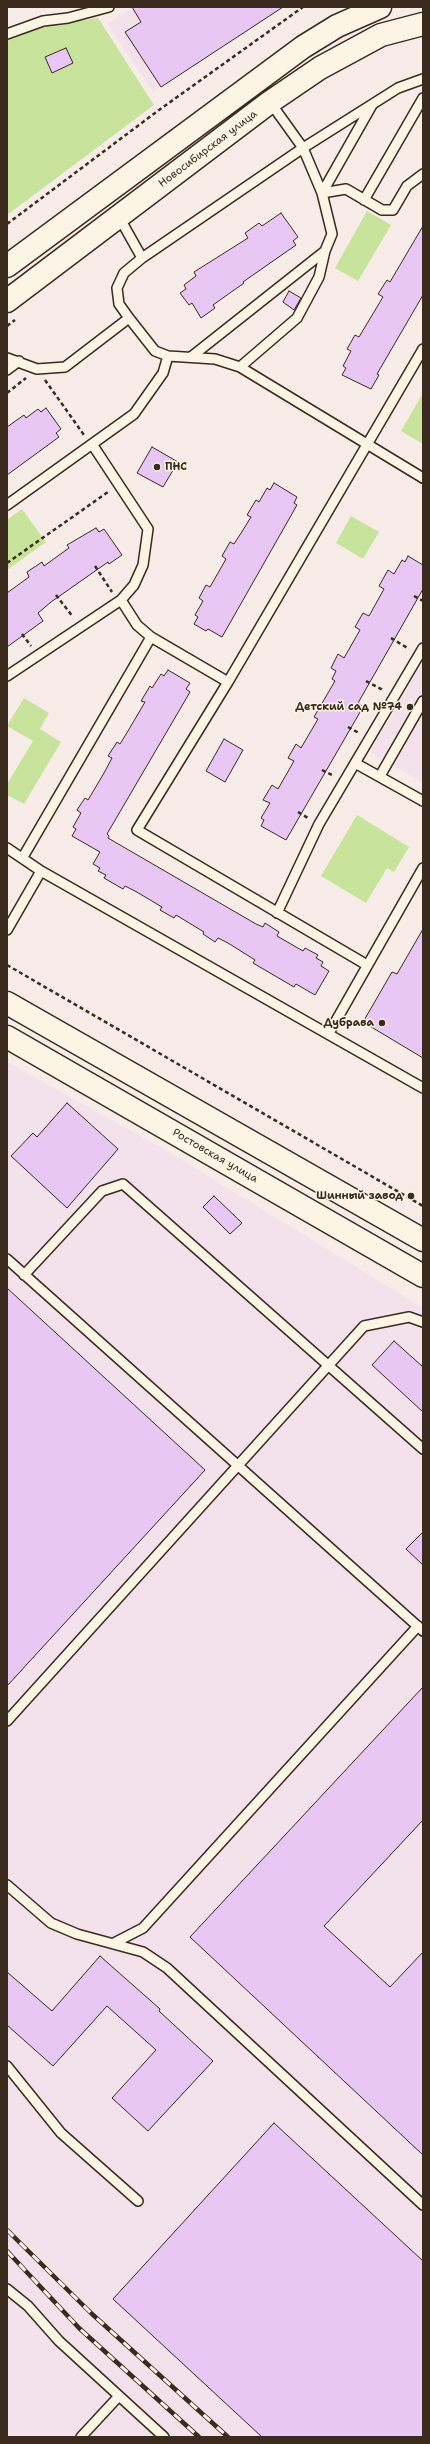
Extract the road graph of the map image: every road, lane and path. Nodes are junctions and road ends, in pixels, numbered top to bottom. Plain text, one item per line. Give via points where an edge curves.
1 (109, 7) edge
2 (303, 7) edge
3 (380, 7) edge
4 (423, 24) edge
5 (7, 34) edge
6 (423, 78) edge
7 (423, 98) edge
8 (270, 102) junction
9 (373, 104) junction
10 (303, 148) junction
11 (423, 174) edge
12 (322, 193) junction
13 (364, 200) junction
14 (118, 216) junction
15 (7, 224) edge
16 (325, 250) junction
17 (142, 258) junction
18 (7, 266) edge
19 (13, 309) edge
20 (129, 318) junction
21 (7, 326) edge
22 (423, 349) edge
23 (168, 356) junction
24 (191, 357) junction
25 (7, 358) edge
26 (420, 360) edge
27 (19, 361) junction
28 (240, 368) junction
29 (38, 369) junction
30 (7, 370) edge
31 (7, 393) edge
32 (91, 444) junction
33 (366, 444) junction
34 (423, 478) edge
35 (119, 484) junction
36 (7, 505) edge
37 (7, 563) edge
38 (95, 566) dead end
39 (56, 595) dead end
40 (414, 596) dead end
41 (120, 600) junction
42 (423, 601) edge
43 (80, 626) junction
44 (151, 638) junction
45 (390, 638) dead end
46 (421, 651) edge
47 (7, 676) edge
48 (366, 681) dead end
49 (228, 682) junction
50 (394, 697) junction
51 (423, 701) edge
52 (355, 762) junction
53 (380, 776) junction
54 (423, 801) edge
55 (7, 848) edge
56 (23, 857) junction
57 (423, 868) edge
58 (41, 871) junction
59 (277, 913) junction
60 (7, 930) edge
61 (7, 965) edge
62 (367, 965) junction
63 (7, 1003) edge
64 (329, 1033) junction
65 (7, 1037) edge
66 (423, 1088) edge
67 (423, 1206) edge
68 (423, 1240) edge
69 (7, 1259) edge
70 (24, 1275) junction
71 (423, 1276) edge
72 (423, 1322) edge
73 (329, 1366) junction
74 (423, 1449) edge
75 (237, 1466) junction
76 (420, 1628) edge
77 (7, 1721) edge
78 (7, 1885) edge
79 (114, 1943) junction
80 (7, 2066) edge
81 (138, 2202) dead end
82 (423, 2205) edge
83 (7, 2289) edge
84 (120, 2396) junction
85 (81, 2437) edge
86 (164, 2437) edge

1 - 5 lane via 68,18 44,21
2 - 15 path via 159,110
3 - 18 main road via 337,26 303,47
4 - 8 main road, Новосибирская улица via 381,35 320,68
6 - 9 lane via 398,88
7 - 13 lane
8 - 10 lane
8 - 14 main road, Новосибирская улица
9 - 10 lane
9 - 12 lane
10 - 12 lane
10 - 17 lane
11 - 13 lane via 407,186 393,210 382,210
12 - 13 lane via 346,189
12 - 16 lane via 332,234
14 - 17 lane
14 - 19 main road, Новосибирская улица
16 - 24 lane
16 - 28 lane via 319,277 297,318
17 - 20 lane via 124,273 117,288 119,304
19 - 21 path
20 - 23 lane via 155,351
20 - 29 lane via 66,367
22 - 26 lane
23 - 24 lane
23 - 32 lane via 163,374 134,414
24 - 28 lane via 215,359
25 - 27 lane
26 - 33 lane
27 - 29 lane
27 - 30 lane
28 - 33 lane
29 - 31 path
29 - 32 path
32 - 35 lane
32 - 36 lane
33 - 34 lane
33 - 49 lane
35 - 37 path
35 - 41 lane via 148,529 143,565 134,585
38 - 41 path
39 - 43 path
40 - 42 path
41 - 43 lane
41 - 44 lane via 137,625
43 - 47 lane
44 - 49 lane
44 - 56 lane
45 - 46 path
46 - 50 lane
48 - 50 path
49 - 59 lane via 137,830
50 - 52 lane
51 - 53 lane
52 - 53 lane
52 - 59 lane via 319,824
53 - 54 lane
55 - 56 lane
56 - 58 lane
57 - 62 lane
58 - 60 lane
58 - 64 lane
59 - 62 lane
61 - 67 path
62 - 64 lane
63 - 68 main road
64 - 66 lane
65 - 71 main road, Ростовская улица
69 - 70 lane
70 - 73 lane via 102,1192 123,1184
70 - 75 lane
72 - 73 lane via 410,1317 364,1326
73 - 74 lane
73 - 75 lane
75 - 76 lane
75 - 77 lane
76 - 79 lane via 143,1928
78 - 79 lane via 51,1923 77,1934
79 - 82 lane via 143,1952 167,1968
80 - 81 lane via 61,2133
83 - 84 lane via 28,2306 59,2341
84 - 85 lane
84 - 86 lane

